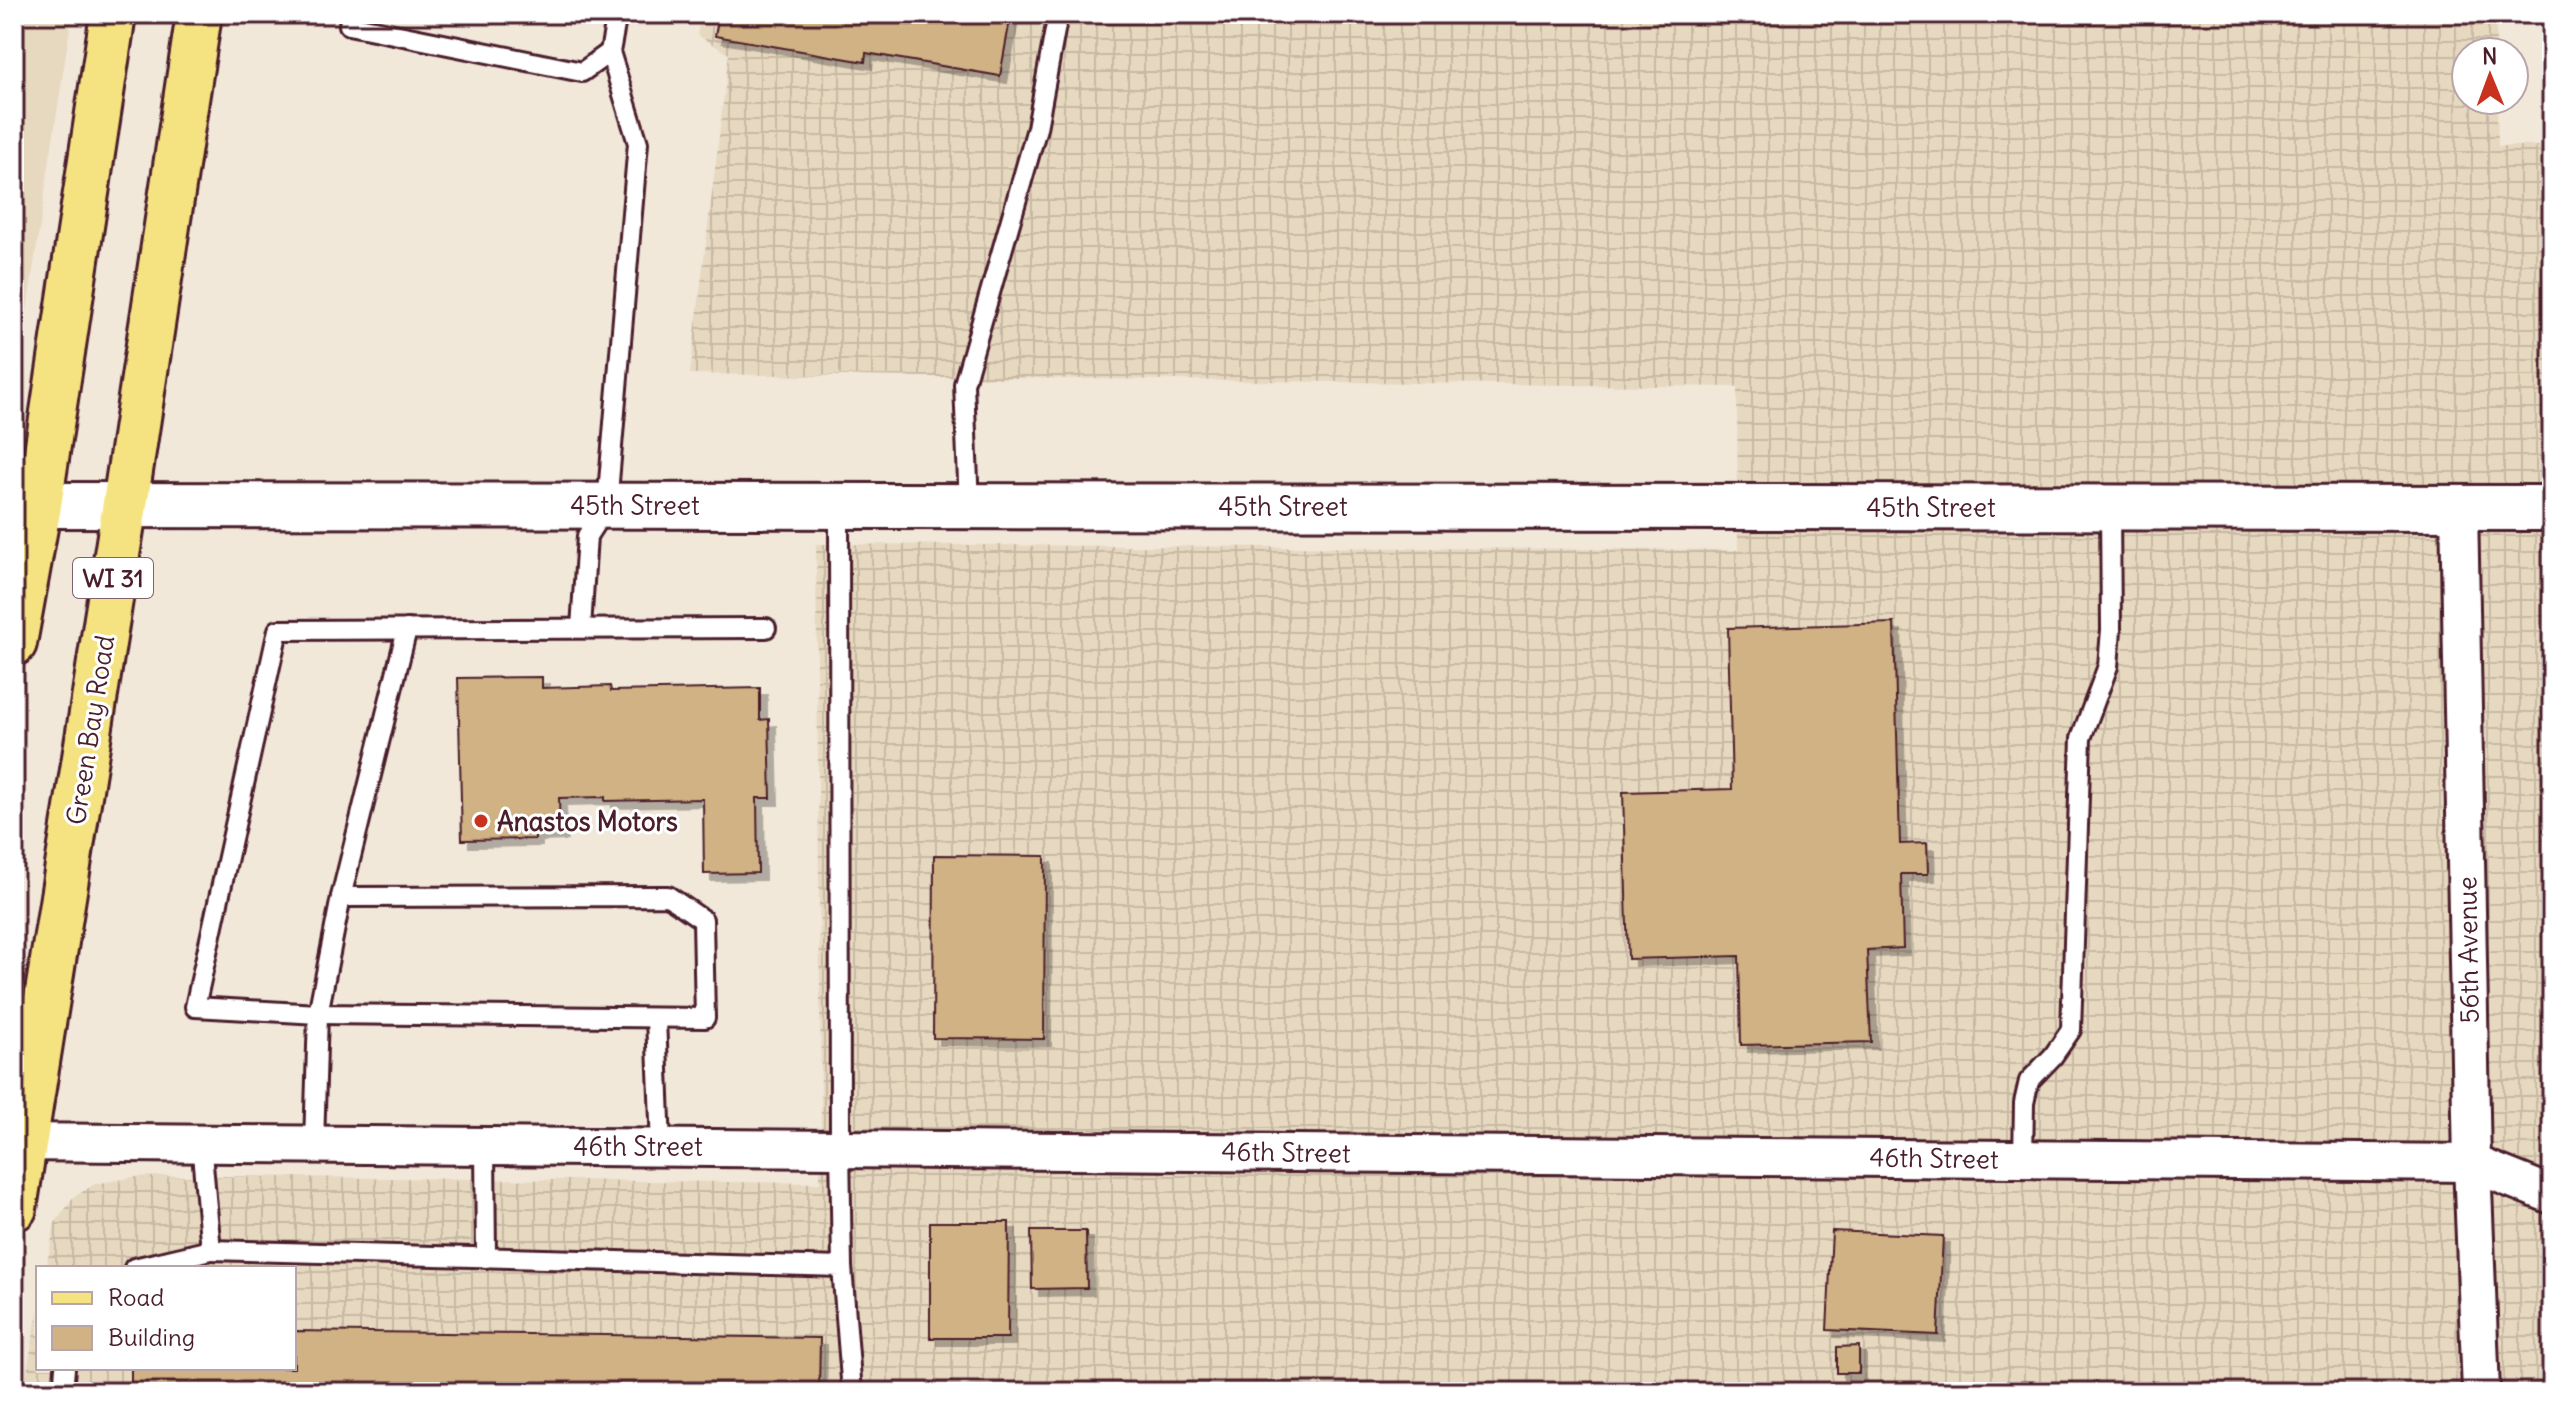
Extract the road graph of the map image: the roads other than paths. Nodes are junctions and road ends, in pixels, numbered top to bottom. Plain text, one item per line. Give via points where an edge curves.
1 (113, 14) edge
2 (199, 14) edge
3 (351, 14) edge
4 (617, 14) edge
5 (1058, 14) edge
6 (610, 52) junction
7 (125, 504) junction
8 (26, 505) edge
9 (607, 505) junction
10 (839, 505) junction
11 (969, 506) junction
12 (2110, 508) junction
13 (2459, 508) junction
14 (2552, 508) edge
15 (581, 628) junction
16 (766, 628) dead end
17 (407, 629) junction
18 (14, 643) edge
19 (341, 897) junction
20 (318, 1014) junction
21 (656, 1018) junction
22 (20, 1142) edge
23 (201, 1143) junction
24 (314, 1144) junction
25 (485, 1146) junction
26 (661, 1147) junction
27 (840, 1148) junction
28 (2023, 1159) junction
29 (2472, 1163) junction
30 (2552, 1195) edge
31 (14, 1208) edge
32 (211, 1250) junction
33 (486, 1258) junction
34 (143, 1266) edge
35 (842, 1267) junction
36 (65, 1370) edge
37 (63, 1392) edge
38 (852, 1392) edge
39 (2481, 1392) edge

1 - 8 main road
2 - 7 main road, Green Bay Road / WI 31
3 - 6 lane via 349,25 582,72
4 - 6 lane
5 - 11 lane via 1037,128 964,384
6 - 9 lane via 638,143
7 - 8 street, 45th Street
7 - 9 street, 45th Street
7 - 22 main road, Green Bay Road / WI 31
8 - 18 main road
9 - 10 street, 45th Street
9 - 15 lane via 587,536
10 - 11 street, 45th Street
10 - 27 lane
11 - 12 street, 45th Street
12 - 13 street, 45th Street
12 - 28 lane via 2108,666 2081,738 2071,1030 2029,1081
13 - 14 street, 45th Street
13 - 29 street, 56th Avenue
15 - 16 lane
15 - 17 lane
17 - 19 lane
17 - 20 lane via 278,630 195,1007
19 - 20 lane
19 - 21 lane via 668,896 703,920 705,1018
20 - 21 lane
20 - 24 lane
21 - 26 lane
22 - 23 street, 46th Street
22 - 31 main road, Green Bay Road / WI 31
23 - 24 street, 46th Street
23 - 32 lane
24 - 25 street, 46th Street
25 - 26 street, 46th Street
25 - 33 lane
26 - 27 street, 46th Street
27 - 28 street, 46th Street
27 - 35 lane
28 - 29 street, 46th Street
29 - 30 street, 46th Street
29 - 39 street, 56th Avenue
32 - 33 lane
32 - 34 lane
33 - 35 lane
35 - 38 lane
36 - 37 lane

